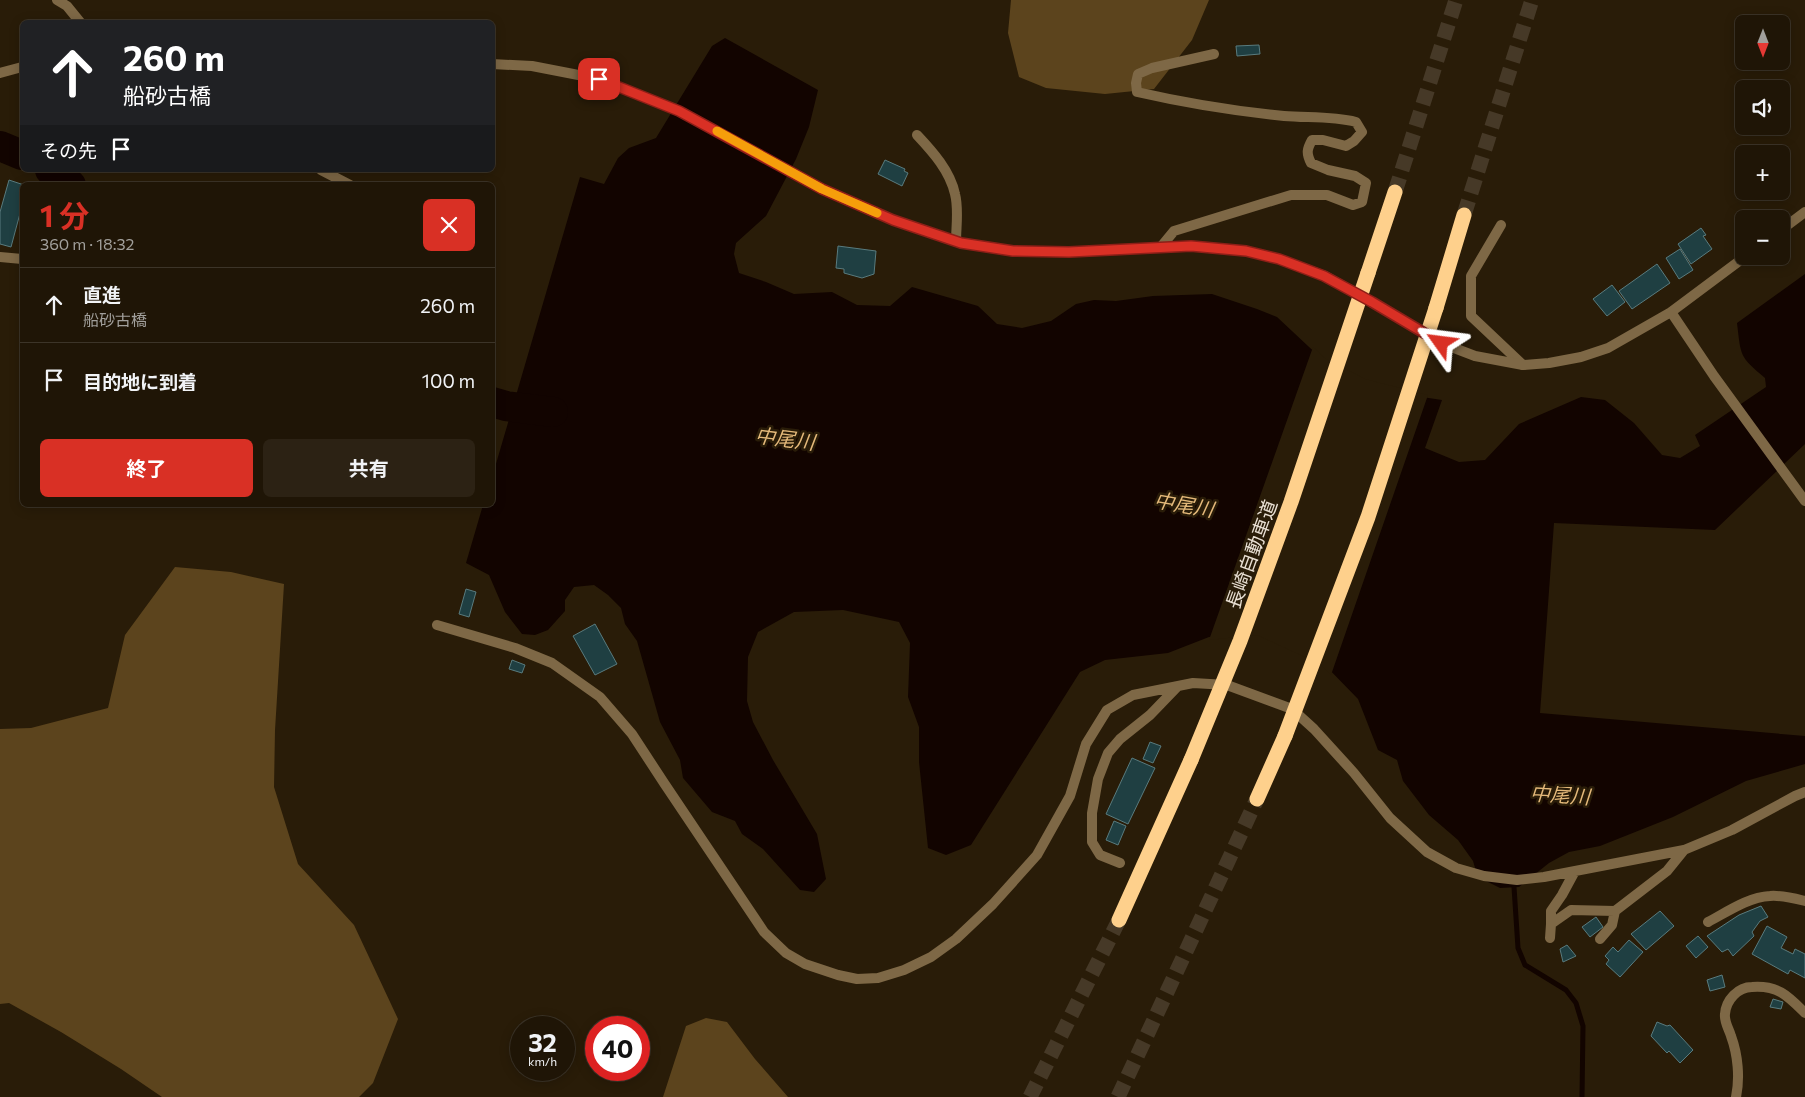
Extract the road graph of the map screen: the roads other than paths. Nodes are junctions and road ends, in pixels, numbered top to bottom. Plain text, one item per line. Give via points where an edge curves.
1 (57, 0) edge
2 (78, 20) edge
3 (1214, 54) dead end
4 (495, 64) edge
5 (20, 68) edge
6 (0, 73) edge
7 (917, 136) dead end
8 (325, 172) edge
9 (344, 182) edge
10 (1395, 192) tunnel mouth
11 (1805, 212) edge
12 (1464, 215) tunnel mouth
13 (1790, 223) edge
14 (1501, 225) dead end
15 (956, 242) junction
16 (1160, 248) junction
17 (0, 257) edge
18 (20, 259) edge
19 (1735, 264) edge
20 (1671, 312) junction
21 (1523, 364) junction
22 (1805, 501) edge
23 (437, 625) dead end
24 (1177, 687) junction
25 (1805, 792) edge
26 (1257, 799) tunnel mouth
27 (1684, 850) junction
28 (1120, 863) dead end
29 (1575, 871) junction
30 (1805, 901) edge
31 (1615, 911) junction
32 (1119, 920) tunnel mouth
33 (1708, 922) dead end
34 (1551, 924) junction
35 (1550, 938) dead end
36 (1600, 939) dead end
37 (1805, 1013) edge
38 (1736, 1097) edge

1 - 2 street
3 - 16 street via 1138,74 1137,92 1210,106 1356,122 1362,132 1354,141 1346,146 1312,140 1307,156 1310,162 1328,170 1355,176 1366,183 1365,192 1362,202 1353,205 1327,195 1291,194 1174,231
4 - 15 street via 532,66 599,79 679,111 822,189 893,220
5 - 6 street
7 - 15 street via 934,153 956,196
8 - 9 street
10 - 32 highway, 長崎自動車道, bridge via 1291,502 1240,641
11 - 13 street
12 - 26 highway, bridge via 1368,516 1285,736
14 - 21 street via 1471,276 1471,316
15 - 16 street via 1013,251
16 - 21 street via 1191,246 1237,250 1279,259 1324,276 1441,343 1475,356
17 - 18 street
19 - 20 street
20 - 21 street via 1608,348 1581,357
20 - 22 street
23 - 24 street via 515,648 552,663 600,697 632,734 764,932 786,953 805,964 857,979 878,978 904,970 931,957 956,939 1037,855 1070,796 1086,744 1107,710 1133,695
24 - 28 street via 1120,739 1108,753 1098,779 1092,814 1092,842 1100,855
24 - 29 street via 1227,685 1292,709 1354,773 1390,818 1427,852 1456,868 1517,880
25 - 27 street via 1732,830
27 - 29 street
27 - 31 street via 1667,870
29 - 34 street via 1551,911
30 - 33 street via 1786,896 1749,900
31 - 34 street via 1571,910
31 - 36 street via 1612,925
34 - 35 street
37 - 38 street via 1788,996 1774,988 1748,987 1730,1000 1725,1018 1732,1037 1738,1074

